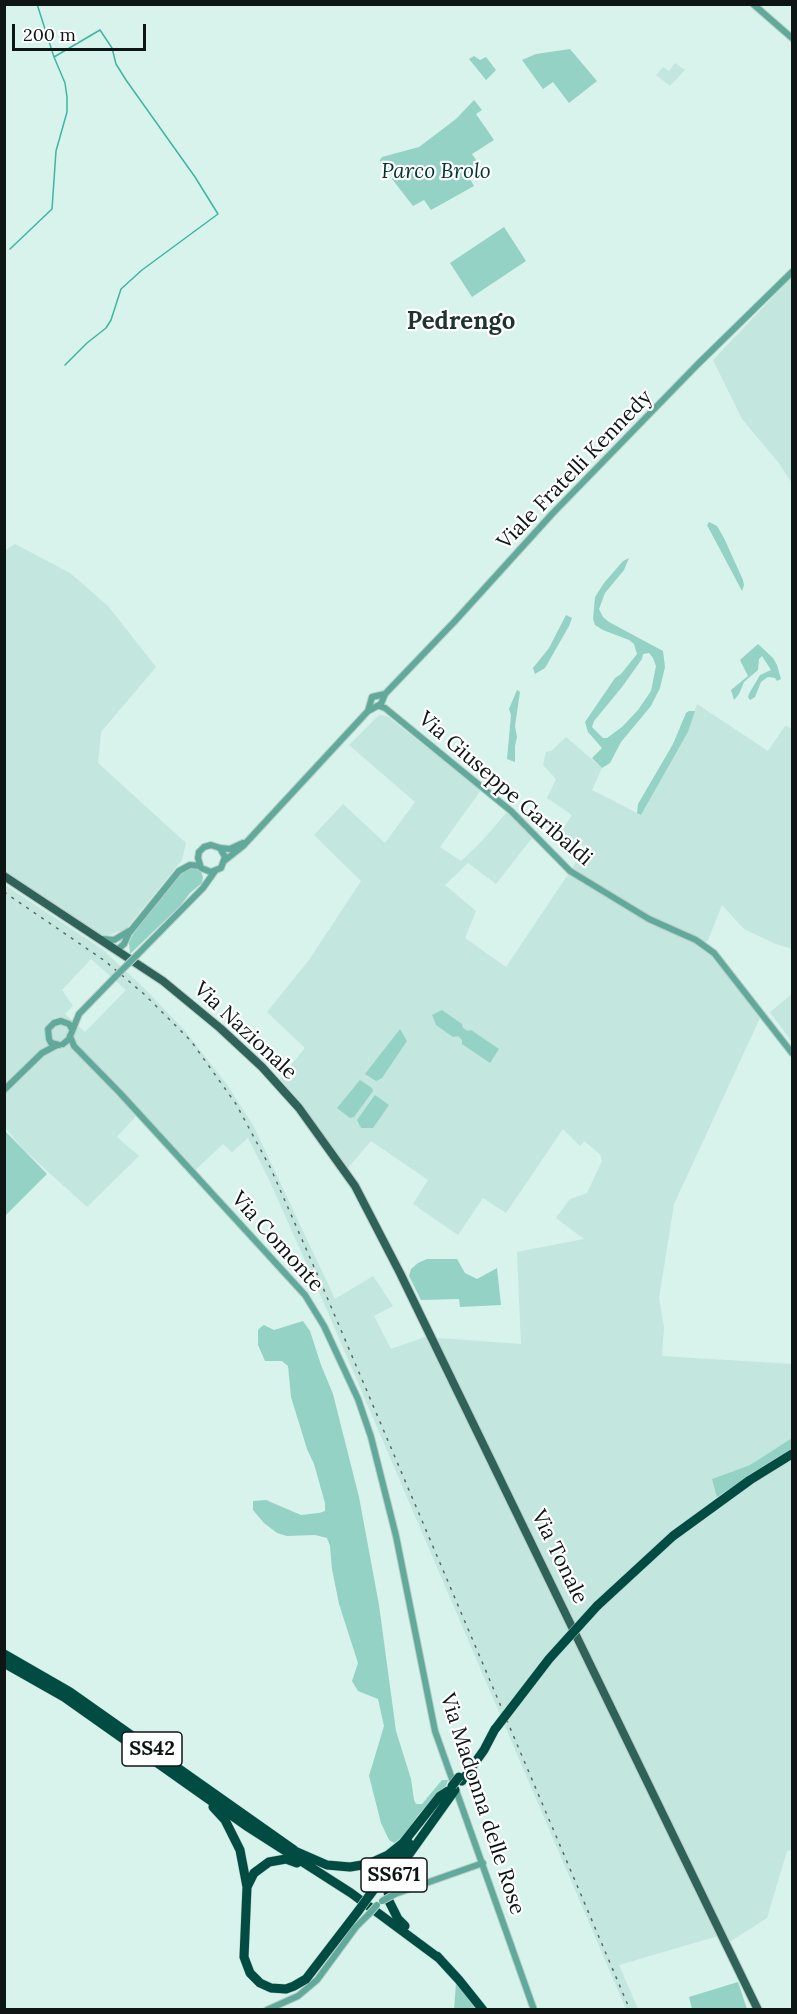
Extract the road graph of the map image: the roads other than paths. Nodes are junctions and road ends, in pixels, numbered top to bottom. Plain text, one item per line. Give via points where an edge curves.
1 (753, 4) edge
2 (792, 38) edge
3 (792, 272) edge
4 (385, 694) junction
5 (377, 695) junction
6 (370, 701) junction
7 (381, 705) junction
8 (368, 711) junction
9 (247, 842) junction
10 (220, 848) junction
11 (198, 854) junction
12 (224, 861) junction
13 (202, 868) junction
14 (179, 871) junction
15 (215, 871) junction
16 (4, 876) edge
17 (201, 890) junction
18 (131, 931) junction
19 (99, 938) junction
20 (117, 950) junction
21 (146, 969) junction
22 (79, 1014) junction
23 (62, 1021) junction
24 (71, 1033) junction
25 (47, 1036) junction
26 (60, 1045) junction
27 (74, 1046) junction
28 (42, 1053) junction
29 (792, 1053) edge
30 (4, 1090) edge
31 (313, 1127) joint
32 (792, 1454) edge
33 (396, 1536) joint
34 (4, 1654) edge
35 (4, 1663) edge
36 (148, 1756) junction
37 (452, 1789) junction
38 (295, 1851) junction
39 (483, 1863) junction
40 (324, 1874) junction
41 (247, 1887) junction
42 (351, 1893) junction
43 (440, 1959) junction
44 (267, 2010) edge
45 (483, 2010) edge
46 (534, 2010) edge
47 (758, 2010) edge

1 - 2 street
3 - 4 street, Viale Fratelli Kennedy via 552,514
4 - 5 street
4 - 7 street, Viale Fratelli Kennedy
5 - 6 street
5 - 7 street
6 - 7 street via 372,705
6 - 8 street
7 - 8 street
7 - 29 street, Via Giuseppe Garibaldi via 511,811 570,871 714,953
8 - 9 street
9 - 10 street via 230,849
9 - 12 street
10 - 11 street via 208,845
10 - 12 street
11 - 13 street
11 - 14 street
12 - 15 street
13 - 14 street via 190,865
13 - 15 street
13 - 17 street via 205,878
14 - 18 street
15 - 17 street
16 - 19 main road, Via Nazionale
17 - 22 street, bridge
18 - 19 street via 114,940
18 - 20 street
18 - 21 street, Via Nazionale via 128,954
19 - 20 main road, Via Nazionale
20 - 21 main road, Via Nazionale
21 - 31 main road, Via Nazionale via 245,1051
22 - 23 street
22 - 24 street
23 - 24 street via 69,1024
23 - 25 street via 52,1024
24 - 26 street
24 - 27 street
25 - 26 street via 51,1043
25 - 28 street
26 - 27 street
26 - 28 street
27 - 33 street, Via Comonte via 314,1307 366,1419
28 - 30 street
31 - 47 main road, Via Tonale via 355,1186 379,1229
32 - 37 highway, SS671, bridge via 707,1510 597,1606 549,1659
33 - 39 street, Via Madonna delle Rose via 435,1731
34 - 38 highway, SS42 via 70,1692
35 - 36 highway, SS42 via 64,1697
36 - 40 highway, SS42 via 247,1827
36 - 41 highway, SS671 via 225,1820 240,1850
37 - 38 highway via 432,1806 403,1843 368,1864 327,1865
37 - 41 highway, SS671, bridge via 306,1979 291,1987 271,1988 256,1981 246,1964
37 - 43 highway, SS671 via 388,1890 391,1908 398,1919
38 - 40 highway
39 - 44 street, bridge via 380,1903 356,1927 317,1980 298,1996
39 - 46 street, Via Madonna delle Rose
40 - 42 highway, SS42
41 - 42 highway via 262,1866 286,1859 304,1866 343,1893
42 - 43 highway, SS42
43 - 45 highway, SS42

